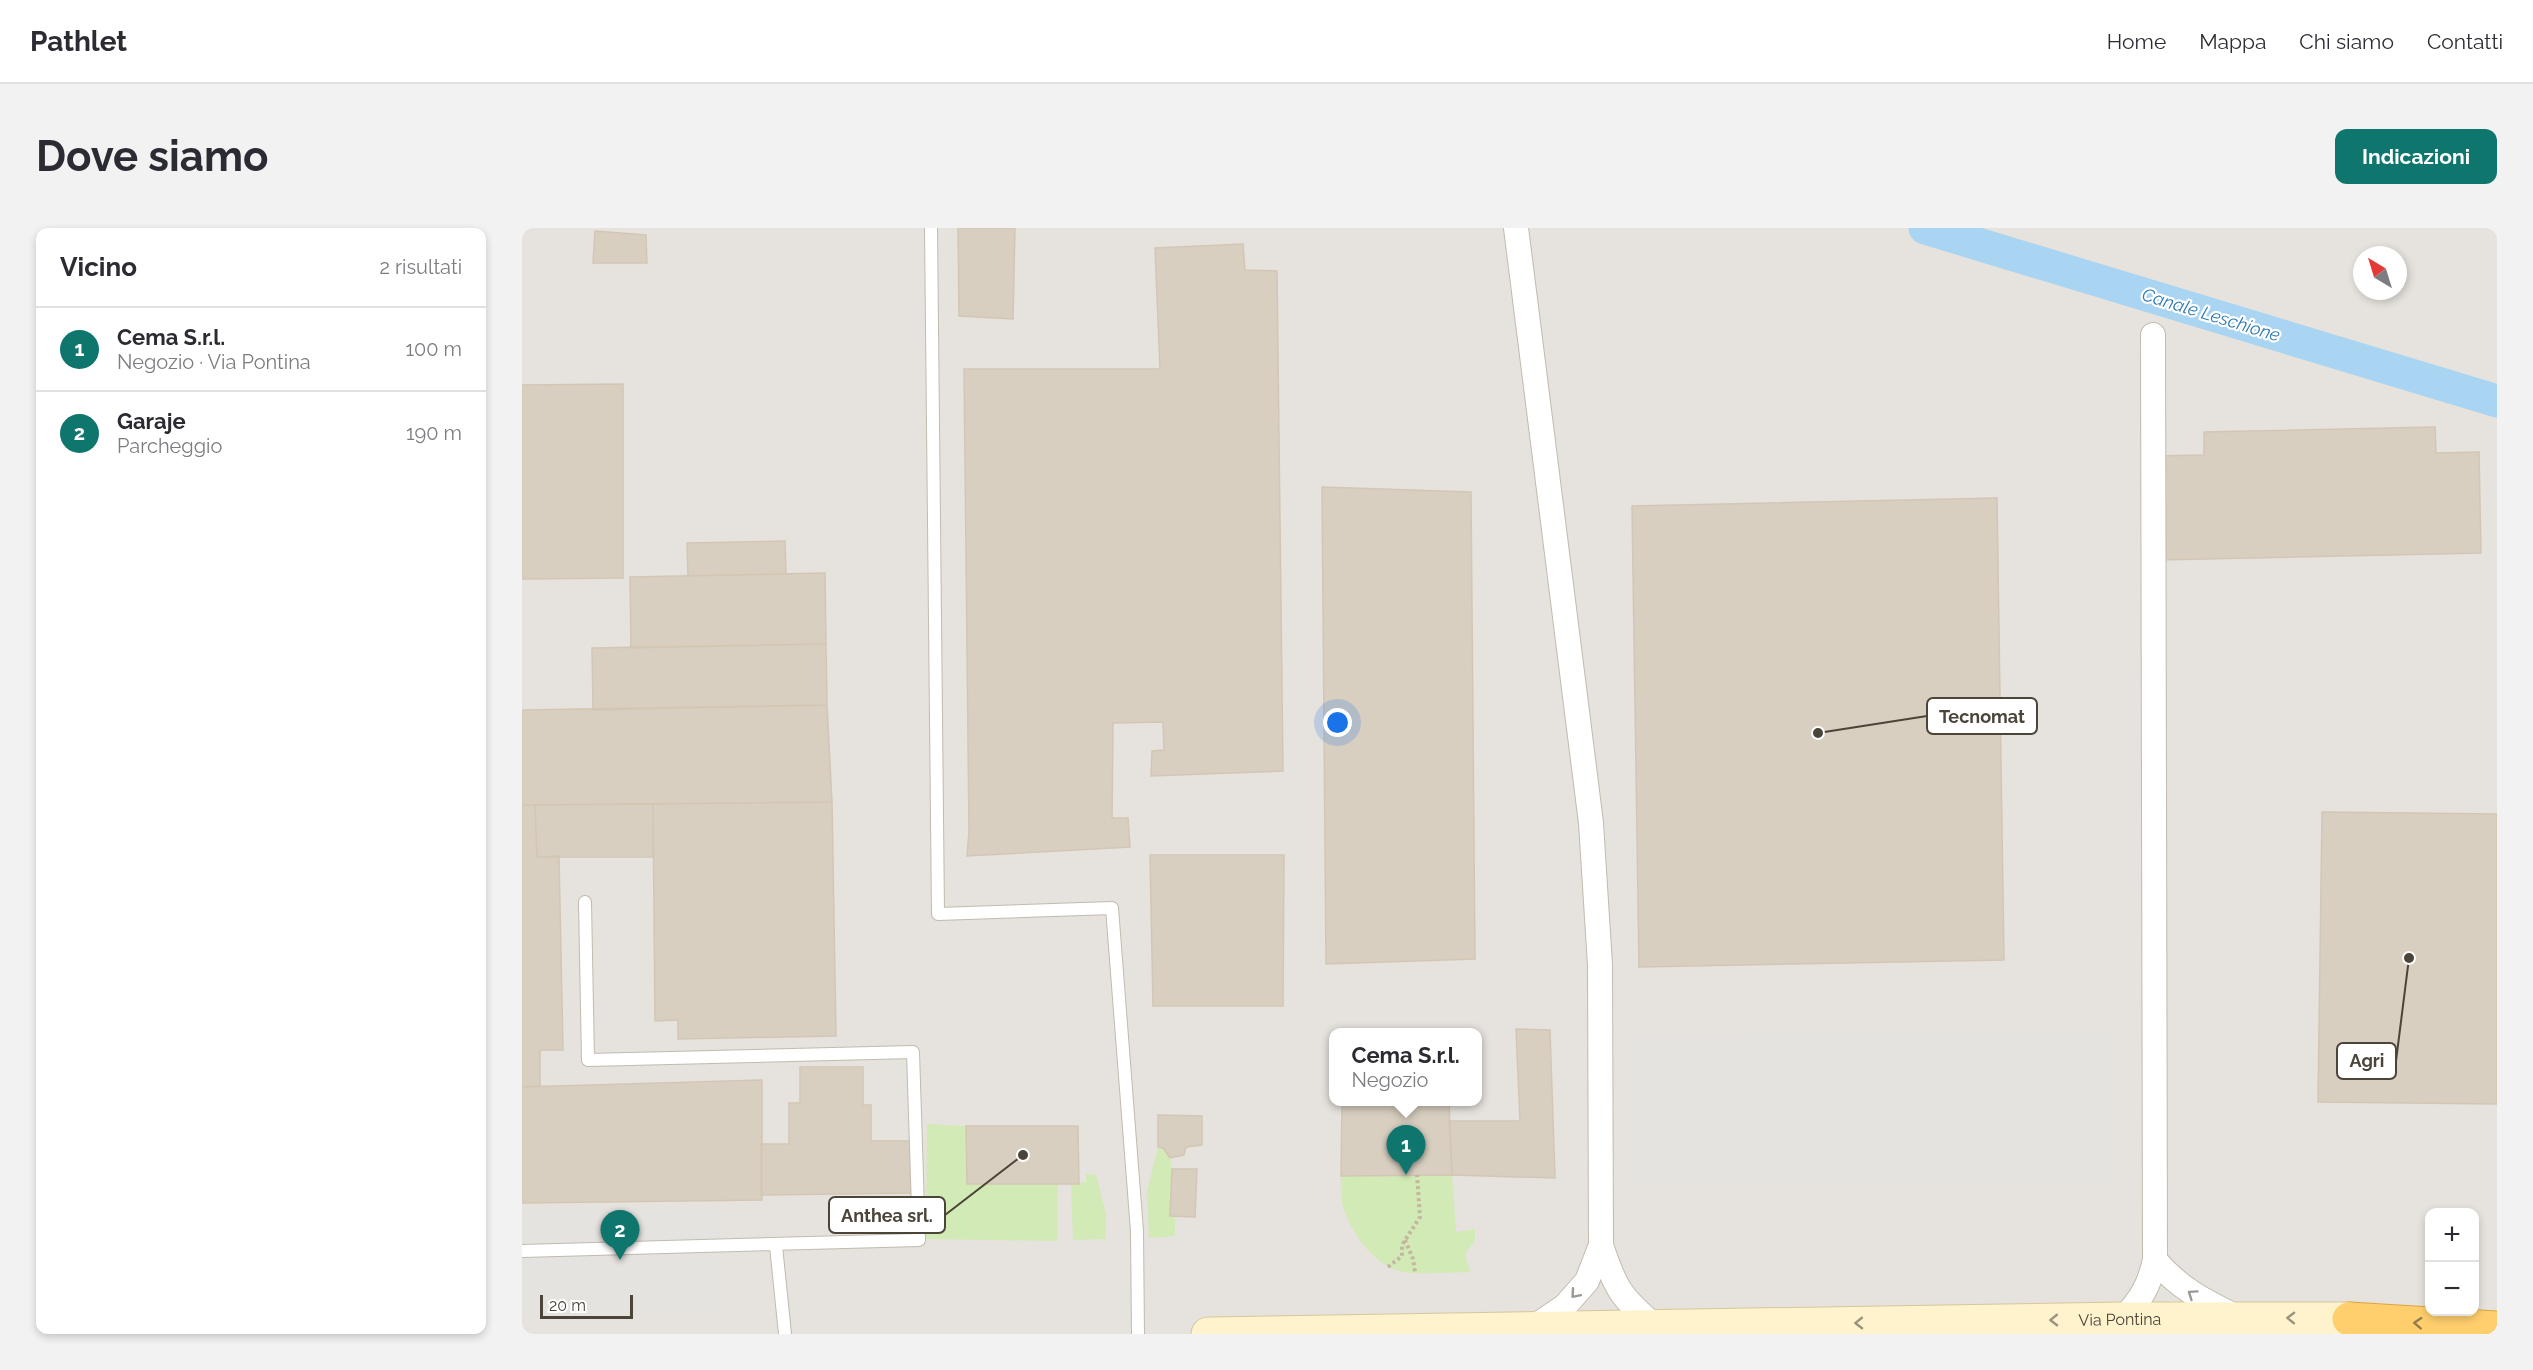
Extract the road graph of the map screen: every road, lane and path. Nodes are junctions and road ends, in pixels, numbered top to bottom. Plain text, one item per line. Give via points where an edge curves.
1 (931, 228) edge
2 (1516, 228) edge
3 (2153, 335) dead end
4 (585, 902) dead end
5 (1417, 1175) dead end
6 (1405, 1240) junction
7 (1601, 1245) junction
8 (776, 1246) junction
9 (522, 1251) edge
10 (2155, 1260) junction
11 (1388, 1267) dead end
12 (1415, 1272) dead end
13 (2237, 1317) junction
14 (2123, 1318) junction
15 (2349, 1319) joint
16 (1656, 1327) junction
17 (2497, 1328) edge
18 (1531, 1329) junction
19 (785, 1334) edge
20 (1138, 1334) edge
21 (1208, 1334) edge

1 - 20 lane via 938,914 1112,908 1137,1231
2 - 7 street via 1591,823 1600,965
3 - 10 street
4 - 8 lane via 588,1060 913,1052 919,1240
5 - 6 path via 1420,1217
6 - 11 path via 1402,1256
6 - 12 path
7 - 16 street via 1618,1289
7 -> 18 street via 1587,1281 1565,1306
8 - 9 lane
8 - 19 lane
13 -> 10 street via 2195,1297
10 - 14 street via 2150,1283 2140,1301
13 - 14 street, Via Pontina
15 -> 13 street, Via Pontina
14 -> 16 street, Via Pontina
17 -> 15 highway
16 - 18 street, Via Pontina
18 - 21 street, Via Pontina

